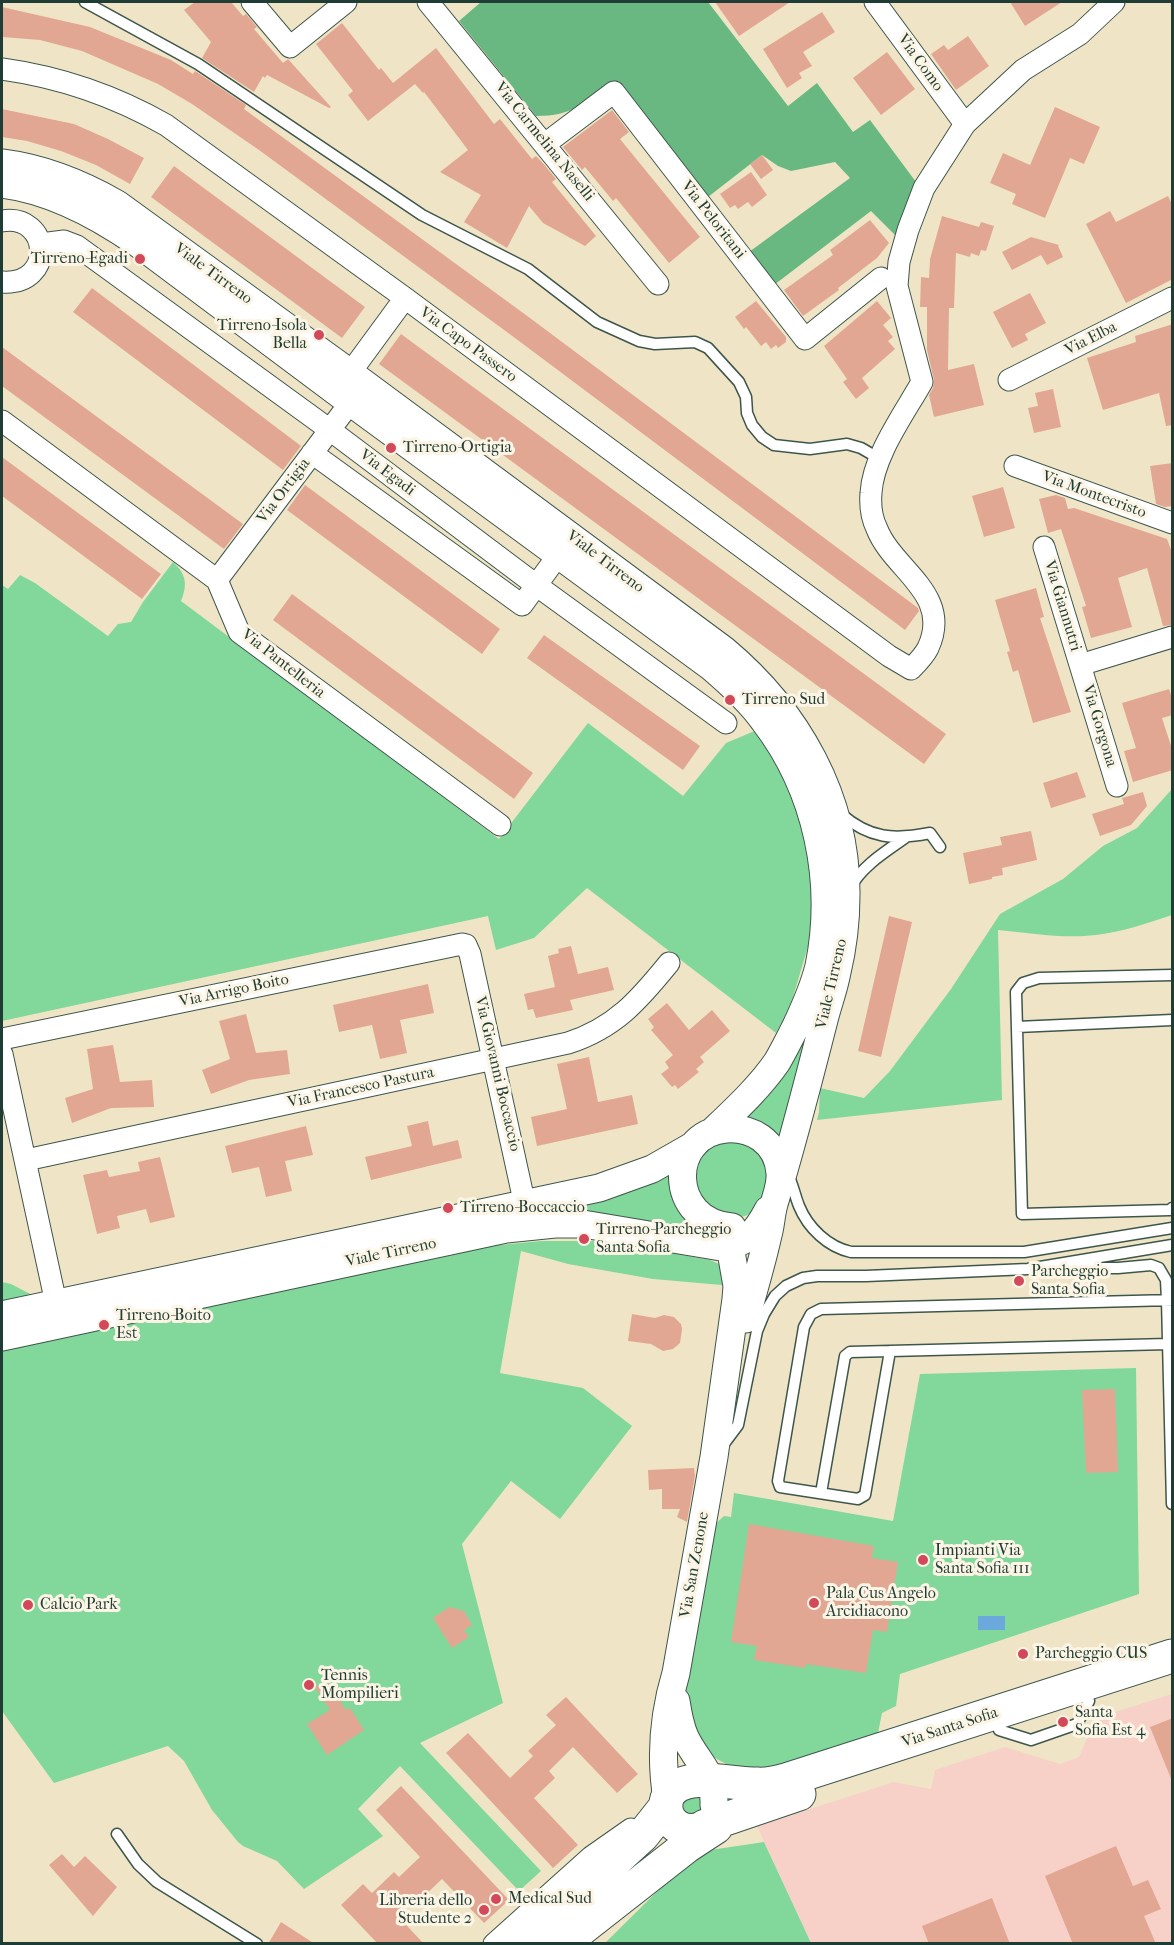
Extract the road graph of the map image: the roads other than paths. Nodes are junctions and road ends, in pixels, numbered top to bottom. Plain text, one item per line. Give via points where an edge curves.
1 (85, 2) edge
2 (252, 2) edge
3 (346, 2) edge
4 (428, 2) edge
5 (875, 2) edge
6 (1114, 2) edge
7 (2, 69) edge
8 (966, 124) junction
9 (545, 144) junction
10 (2, 163) edge
11 (2, 184) edge
12 (2, 221) edge
13 (142, 234) junction
14 (41, 244) junction
15 (881, 278) dead end
16 (2, 282) edge
17 (658, 284) dead end
18 (405, 298) junction
19 (1173, 298) edge
20 (1009, 380) dead end
21 (354, 387) junction
22 (2, 421) edge
23 (330, 430) junction
24 (312, 453) junction
25 (880, 459) junction
26 (1015, 466) dead end
27 (1173, 523) edge
28 (565, 546) junction
29 (1044, 547) dead end
30 (217, 580) junction
31 (536, 585) junction
32 (1173, 638) edge
33 (1080, 665) junction
34 (726, 723) dead end
35 (1117, 786) dead end
36 (832, 806) junction
37 (500, 825) dead end
38 (905, 838) junction
39 (940, 847) dead end
40 (839, 904) junction
41 (466, 945) joint
42 (669, 963) dead end
43 (1173, 975) edge
44 (1173, 1020) edge
45 (1017, 1026) junction
46 (2, 1039) edge
47 (2, 1054) edge
48 (494, 1059) junction
49 (703, 1138) junction
50 (26, 1160) junction
51 (779, 1184) junction
52 (1173, 1208) edge
53 (527, 1215) junction
54 (714, 1224) junction
55 (1173, 1228) edge
56 (1173, 1245) edge
57 (730, 1246) junction
58 (1028, 1269) junction
59 (1170, 1300) edge
60 (58, 1314) junction
61 (2, 1315) edge
62 (2, 1337) edge
63 (1168, 1344) junction
64 (890, 1351) junction
65 (714, 1457) junction
66 (821, 1493) junction
67 (1173, 1504) edge
68 (1171, 1660) edge
69 (676, 1673) junction
70 (697, 1804) junction
71 (117, 1834) dead end
72 (643, 1874) junction
73 (575, 1913) dead end
74 (257, 1944) edge
75 (494, 1944) edge
76 (524, 1944) edge
77 (538, 1944) edge
78 (562, 1944) edge
79 (582, 1944) edge

1 - 25 lane via 198,63 422,215 528,269 597,322 639,341 695,342 708,348 739,382 752,424 774,445 810,449 847,444
2 - 3 street via 290,47
4 - 9 street, Via Carmelina Naselli
5 - 8 street, Via Como
6 - 8 street via 1080,34 1023,70
7 - 18 street, Via Capo Passero via 45,76 93,91 166,124
8 - 25 street via 924,188 899,262 897,286 922,382
9 - 15 street, Via Peloritani via 614,92 805,339
9 - 17 street, Via Carmelina Naselli
10 - 13 street, Viale Tirreno via 45,173 117,204
11 - 13 street, Viale Tirreno via 66,203 107,223
12 - 14 street via 24,223
13 - 21 street, Viale Tirreno
14 - 16 street via 41,257 27,279
14 - 23 street, Via Egadi via 64,241 77,246
18 - 21 street, Via Ortigia
18 - 25 street, Via Capo Passero via 911,669 927,650 933,623 920,584 889,549 873,519 871,493
19 - 20 street, Via Elba
21 - 23 street, Via Ortigia
21 - 28 street, Viale Tirreno
22 - 30 street
23 - 24 street, Via Ortigia
23 - 31 street, Via Egadi
24 - 30 street, Via Ortigia
24 - 31 street via 522,605
26 - 27 street, Via Montecristo
28 - 31 street
28 - 36 street, Viale Tirreno via 746,668 801,736
28 - 40 street, Viale Tirreno via 734,687 764,721 788,757 810,807 823,874
29 - 33 street, Via Giannutri
30 - 37 street, Via Pantelleria via 239,632
31 - 34 street, Via Egadi
32 - 33 street
33 - 35 street, Via Gorgona
36 - 38 lane via 867,831
36 - 40 street, Viale Tirreno via 841,842
38 - 39 lane via 930,833
38 - 40 lane via 864,870
40 - 49 street, Viale Tirreno via 812,988 777,1061 759,1085
40 - 51 street, Viale Tirreno via 838,971
41 - 46 street, Via Arrigo Boito
41 - 48 street, Via Giovanni Boccaccio
42 - 48 street, Via Francesco Pastura via 636,1002 608,1026 568,1043
43 - 45 lane via 1039,978 1023,983 1016,992
44 - 45 lane
45 - 52 lane via 1022,1214
47 - 50 street
48 - 50 street, Via Francesco Pastura
48 - 53 street, Via Giovanni Boccaccio
49 - 51 street via 732,1128 752,1133 769,1145
49 - 53 street, Viale Tirreno via 672,1159 630,1178
49 - 54 street via 685,1161 682,1180 687,1199 698,1214
50 - 60 street
51 - 54 street via 762,1216 731,1227
51 - 55 lane via 796,1197 806,1221 815,1230 841,1250 851,1252 1024,1252
51 - 57 street, Viale Tirreno via 752,1236
51 - 65 street
53 - 57 street, Viale Tirreno
53 - 60 street, Viale Tirreno
54 - 57 street
56 - 58 lane
57 - 65 street via 737,1286
58 - 59 lane via 1151,1265 1159,1268 1166,1280
58 - 65 lane via 817,1276 786,1286 768,1305 758,1331 738,1425
59 - 63 lane
59 - 66 lane via 820,1309 811,1314 804,1327 777,1481 780,1487
60 - 61 street, Viale Tirreno
60 - 62 street, Viale Tirreno
63 - 64 lane
63 - 67 lane
64 - 66 lane via 850,1352 845,1356
64 - 66 lane via 865,1495 858,1499
65 - 69 street, Via San Zenone
68 - 70 main road, Via Santa Sofia
68 - 70 main road, Via Santa Sofia via 1089,1701 999,1730
69 - 70 street via 676,1701
69 - 70 street via 667,1703 664,1780
70 - 72 main road, Via Santa Sofia
70 - 75 street via 635,1826 591,1857
70 - 76 main road via 644,1835
71 - 74 lane via 138,1864 157,1882
72 - 78 main road, Via Santa Sofia
72 - 79 street
73 - 77 lane

